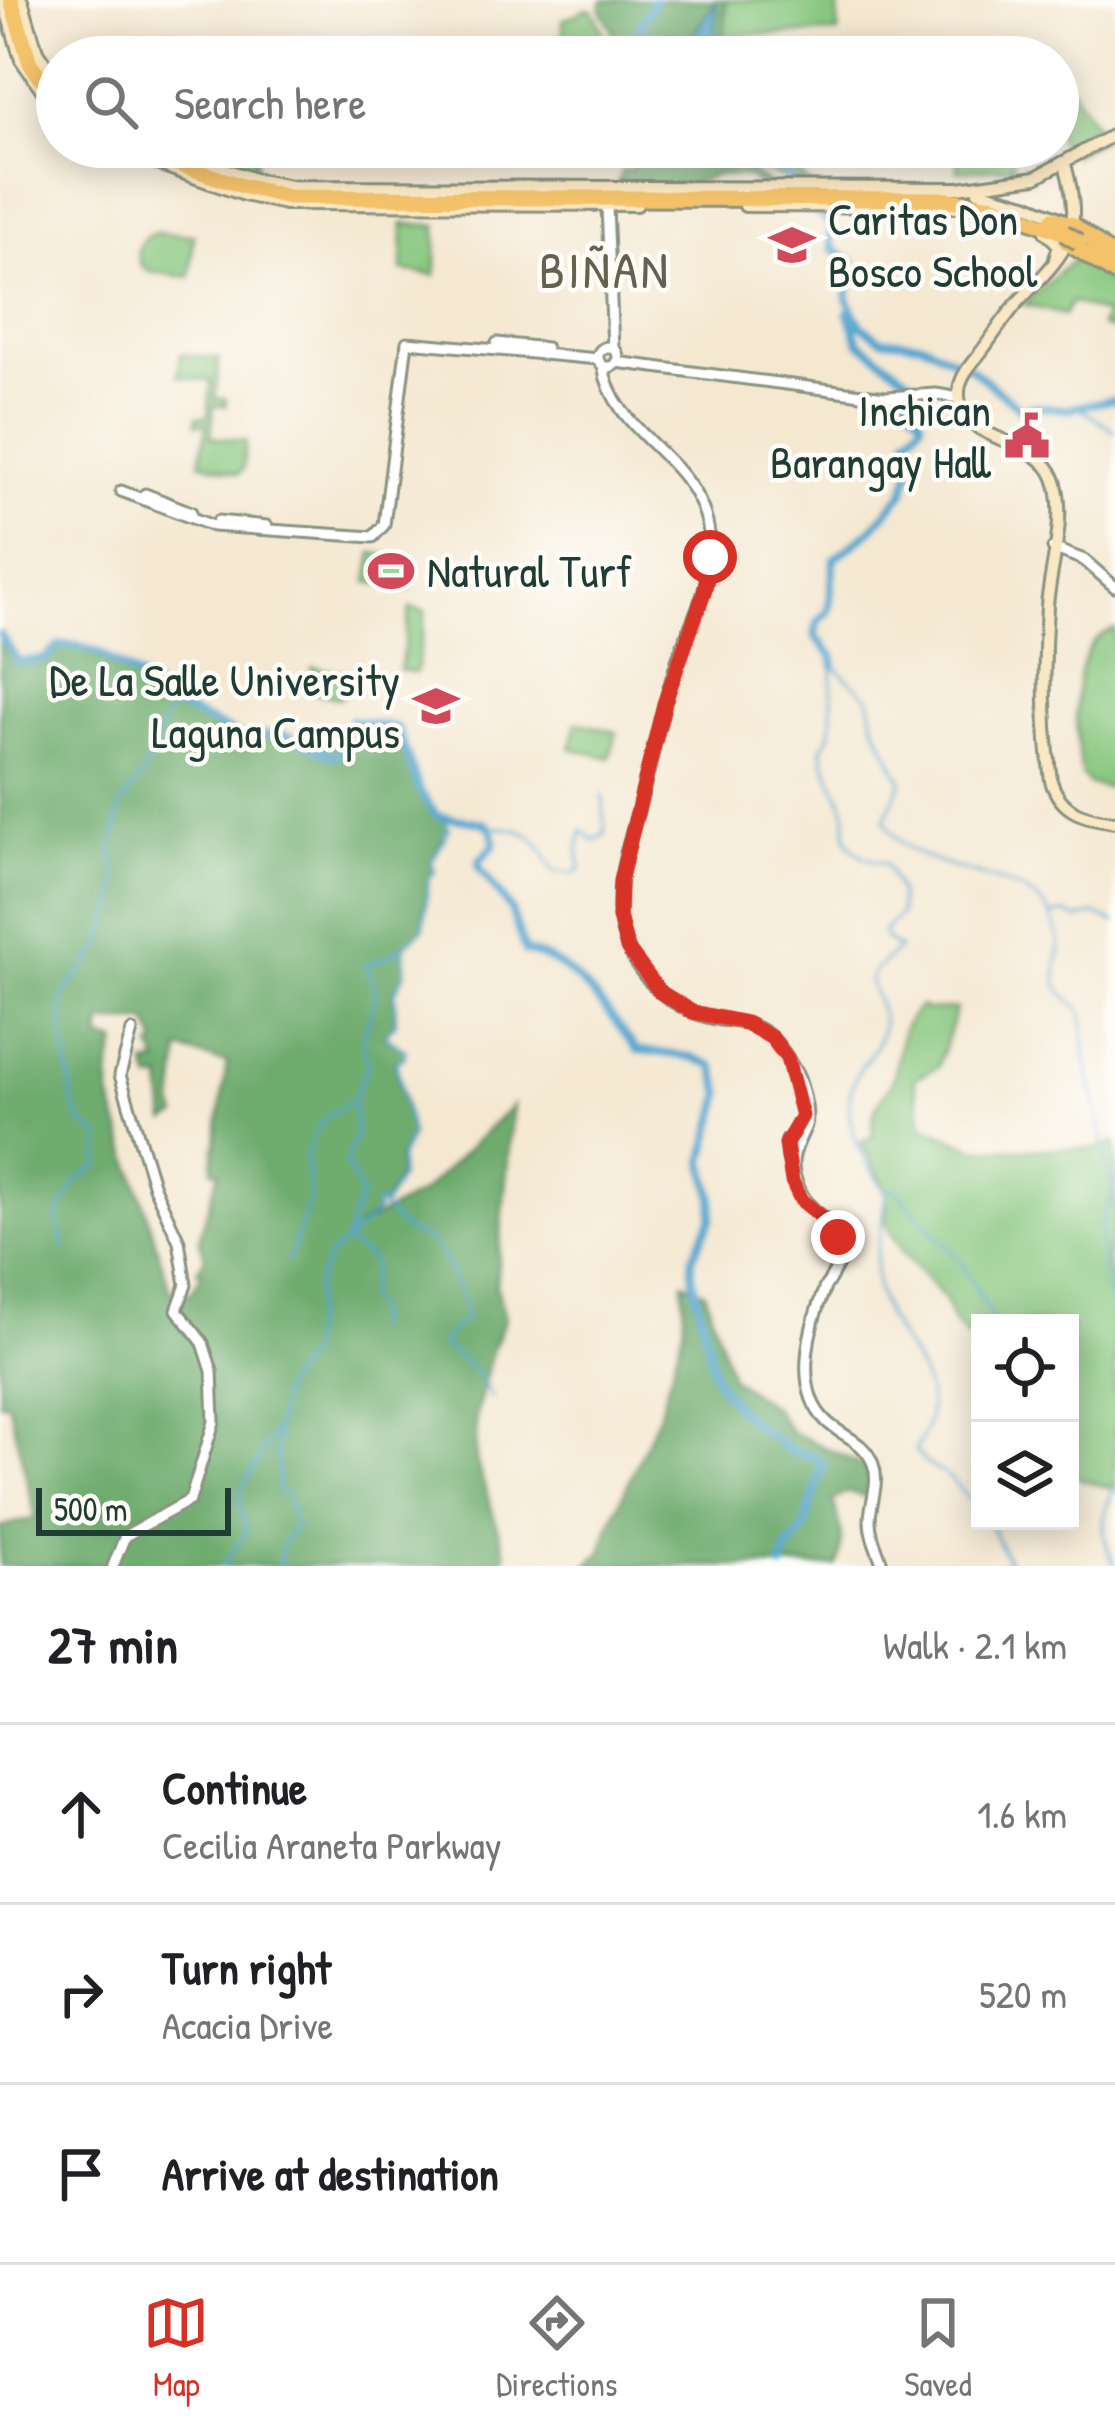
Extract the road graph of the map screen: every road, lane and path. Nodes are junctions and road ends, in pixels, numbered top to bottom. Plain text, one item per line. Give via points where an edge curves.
1 (13, 0) edge
2 (36, 49) edge
3 (36, 67) edge
4 (36, 81) edge
5 (1115, 134) edge
6 (1079, 158) edge
7 (168, 168) edge
8 (191, 168) edge
9 (205, 168) edge
10 (229, 168) edge
11 (1067, 170) joint
12 (958, 188) junction
13 (477, 194) junction
14 (805, 197) junction
15 (607, 206) junction
16 (1073, 229) junction
17 (1045, 232) junction
18 (1113, 266) edge
19 (1043, 277) junction
20 (606, 358) junction
21 (959, 398) junction
22 (677, 462) junction
23 (121, 489) dead end
24 (1053, 548) junction
25 (1115, 587) edge
26 (709, 589) dead end
27 (1115, 822) edge
28 (132, 1030) dead end
29 (113, 1566) edge
30 (882, 1566) edge

1 - 2 main road
1 - 3 highway via 15,34
1 - 4 main road via 21,60
5 - 6 main road
7 - 15 main road via 277,203
8 - 13 highway via 272,195
9 - 13 highway via 279,192
10 - 13 main road via 280,184
11 - 12 main road
11 - 16 main road
12 - 14 main road
12 - 16 main road via 1010,199
13 - 14 highway
14 - 15 main road
14 - 16 highway via 982,203
14 - 17 main road via 958,208
15 - 20 street
16 - 17 main road
16 - 18 highway
16 - 19 main road
17 - 19 main road via 1059,248
18 - 19 main road via 1075,254
19 - 21 main road via 974,360
20 - 21 street via 885,398
20 - 22 street via 620,410
20 - 23 street via 402,338 379,524 370,535 217,521
21 - 24 main road via 972,424 1033,452 1048,468 1059,502
22 - 26 street via 710,520
22 - 30 street via 704,516 708,575 664,704 620,881 619,917 627,948 660,992 693,1012 756,1027 787,1058 802,1116 786,1144 792,1181 839,1241 811,1336 810,1393 826,1422 871,1460 870,1523
24 - 25 street via 1084,560
24 - 27 main road via 1046,629 1051,782 1072,811
28 - 29 street via 122,1085 179,1240 186,1285 177,1310 211,1362 214,1412 190,1500 125,1536

